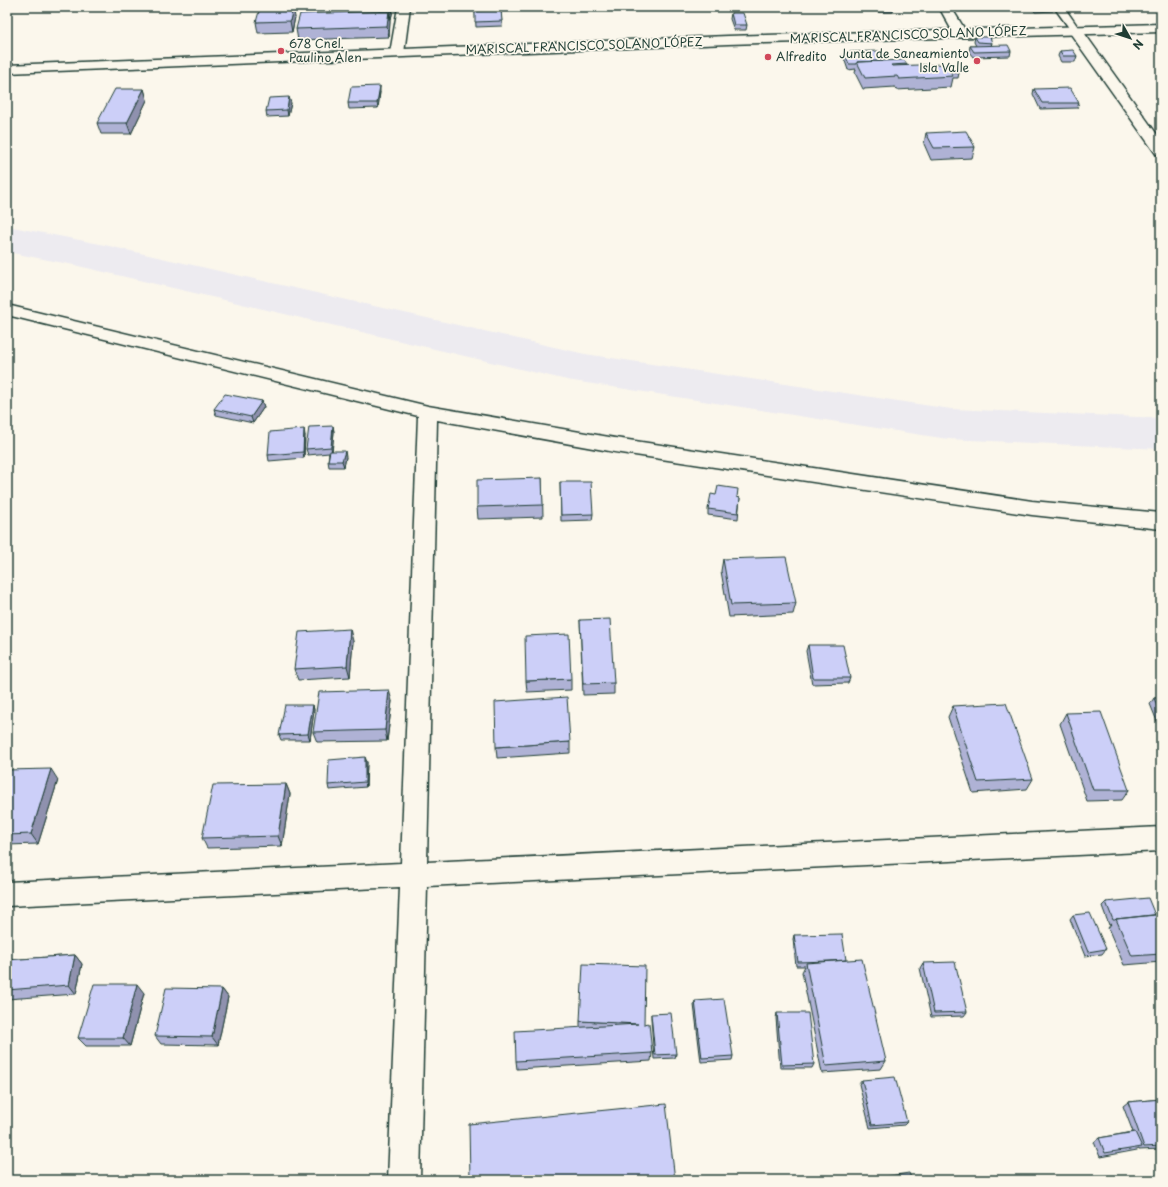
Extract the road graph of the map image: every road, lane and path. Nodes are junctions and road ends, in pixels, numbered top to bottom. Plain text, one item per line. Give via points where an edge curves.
1 (404, 7) edge
2 (945, 7) edge
3 (1059, 7) edge
4 (1161, 28) edge
5 (1075, 30) junction
6 (960, 32) junction
7 (397, 52) junction
8 (7, 69) edge
9 (1161, 151) edge
10 (7, 310) edge
11 (428, 412) junction
12 (1161, 521) edge
13 (1161, 839) edge
14 (414, 875) junction
15 (7, 894) edge
16 (404, 1180) edge

1 - 7 street
2 - 6 street
3 - 5 lane
4 - 5 street, MARISCAL FRANCISCO SOLANO LÓPEZ
5 - 6 street, MARISCAL FRANCISCO SOLANO LÓPEZ
5 - 9 street
6 - 7 street, MARISCAL FRANCISCO SOLANO LÓPEZ
7 - 8 street, MARISCAL FRANCISCO SOLANO LÓPEZ
10 - 11 street
11 - 12 street via 615,445 1016,505
11 - 14 street
13 - 14 street
14 - 15 street
14 - 16 street

